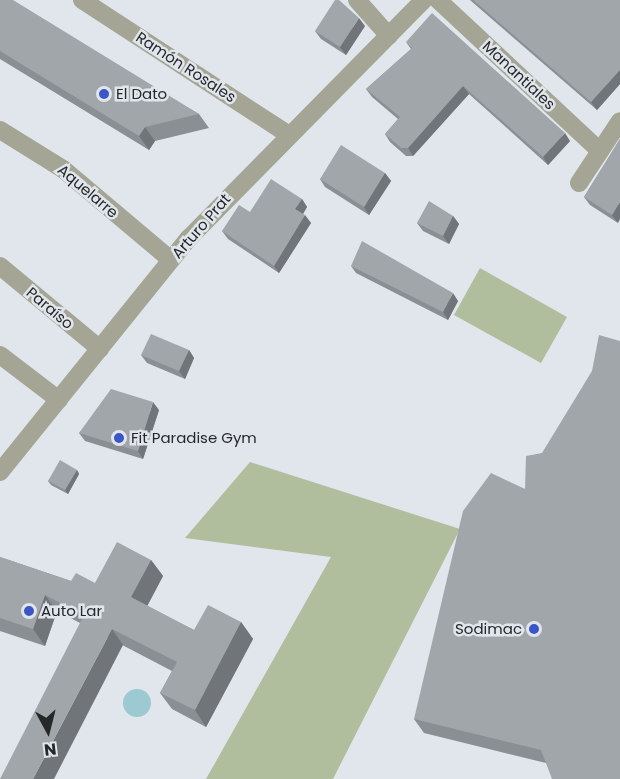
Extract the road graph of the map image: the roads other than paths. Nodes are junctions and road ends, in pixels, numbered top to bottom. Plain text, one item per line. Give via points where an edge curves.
1 (82, 0) edge
2 (357, 0) edge
3 (424, 0) edge
4 (438, 0) edge
5 (389, 36) junction
6 (620, 121) edge
7 (0, 130) edge
8 (289, 135) junction
9 (600, 151) junction
10 (579, 183) dead end
11 (171, 260) junction
12 (0, 266) edge
13 (100, 349) junction
14 (0, 355) edge
15 (59, 400) junction
16 (0, 472) edge

1 - 8 street, Ramón Rosales
2 - 5 street
3 - 5 street, Arturo Prat
4 - 9 street, Manantiales
5 - 8 street, Arturo Prat
6 - 9 street
7 - 11 street, Aquelarre via 63,169
8 - 11 street, Arturo Prat
9 - 10 street
11 - 13 street, Arturo Prat
12 - 13 street, Paraíso
13 - 15 street, Arturo Prat
14 - 15 street
15 - 16 street, Arturo Prat

